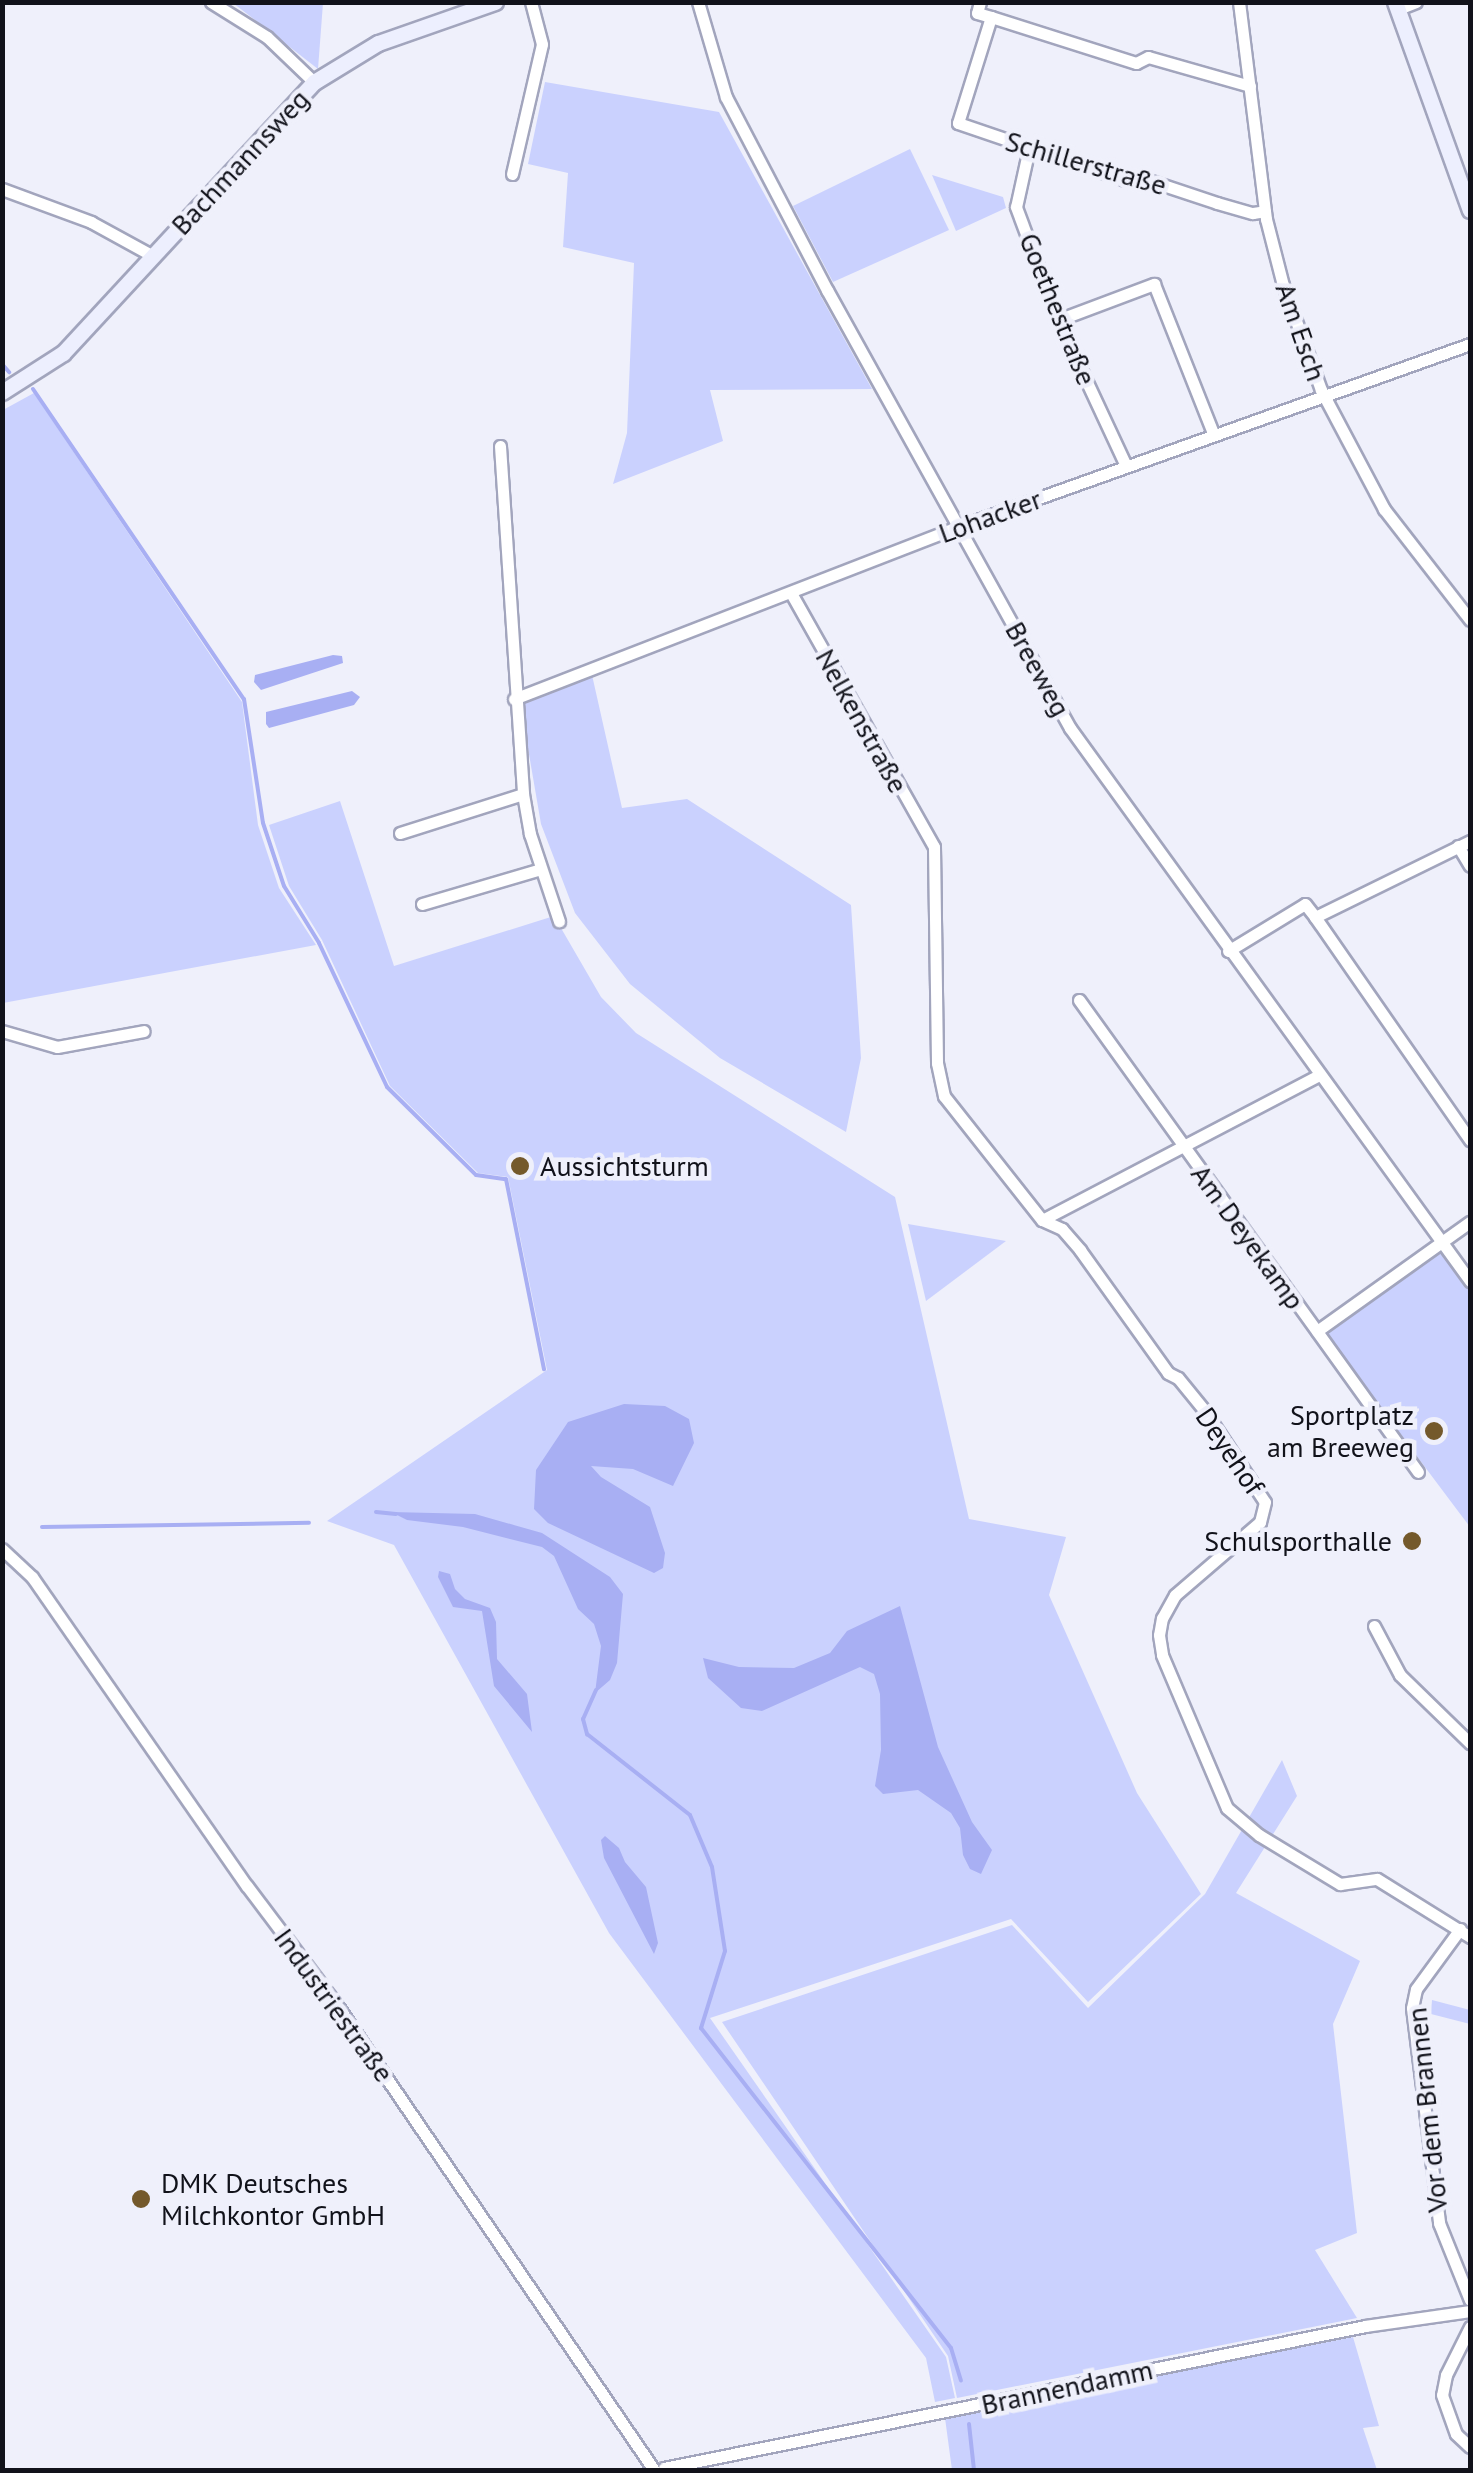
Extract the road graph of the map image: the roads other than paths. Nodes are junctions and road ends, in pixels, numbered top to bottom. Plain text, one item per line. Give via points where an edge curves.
1 (212, 2) edge
2 (495, 2) edge
3 (532, 2) edge
4 (698, 2) edge
5 (980, 2) edge
6 (1239, 2) edge
7 (1416, 2) edge
8 (1397, 6) edge
9 (990, 17) junction
10 (314, 82) junction
11 (1250, 86) junction
12 (1029, 148) junction
13 (512, 174) dead end
14 (2, 189) edge
15 (1470, 210) edge
16 (1264, 211) junction
17 (153, 256) junction
18 (1058, 320) junction
19 (1470, 344) edge
20 (2, 392) edge
21 (1323, 395) junction
22 (1213, 433) junction
23 (500, 446) dead end
24 (1126, 466) junction
25 (960, 526) junction
26 (791, 594) junction
27 (1470, 620) edge
28 (514, 699) junction
29 (524, 794) junction
30 (400, 834) dead end
31 (1464, 843) edge
32 (934, 847) joint
33 (1470, 866) edge
34 (541, 868) junction
35 (422, 904) dead end
36 (1315, 917) junction
37 (559, 921) dead end
38 (1228, 951) junction
39 (1079, 1000) dead end
40 (144, 1031) dead end
41 (2, 1032) edge
42 (1319, 1076) junction
43 (1470, 1140) edge
44 (1182, 1148) junction
45 (1042, 1220) junction
46 (1470, 1222) edge
47 (1443, 1242) junction
48 (1470, 1281) edge
49 (1317, 1331) junction
50 (1418, 1472) dead end
51 (2, 1549) edge
52 (1374, 1626) dead end
53 (1470, 1742) edge
54 (1465, 1933) edge
55 (1470, 2300) edge
56 (1470, 2311) edge
57 (1470, 2327) edge
58 (1470, 2447) edge
59 (659, 2469) edge

1 - 10 street via 267,37
2 - 10 street, Bachmannsweg via 378,43
3 - 13 street via 542,44
4 - 25 street, Breeweg via 726,97
5 - 9 street via 977,13
6 - 11 street, Am Esch
7 - 8 street
8 - 15 street
9 - 11 street via 1136,64 1148,57
9 - 12 street, Schillerstraße via 958,123
10 - 17 street, Bachmannsweg
11 - 16 street, Am Esch
12 - 16 street, Schillerstraße via 1125,180 1139,176
12 - 18 street, Goethestraße via 1016,206
14 - 17 street, Bachmannsweg via 91,222
16 - 21 street, Am Esch
17 - 20 street, Bachmannsweg via 64,353
18 - 22 street via 1154,284
18 - 24 street, Goethestraße
19 - 21 street, Lohacker
21 - 22 street, Lohacker
21 - 27 street, Am Esch via 1384,509
22 - 24 street, Lohacker
23 - 28 street
24 - 25 street, Lohacker
25 - 26 street, Lohacker
25 - 38 street, Breeweg via 1070,728
26 - 28 street, Lohacker
26 - 32 street, Nelkenstraße
28 - 29 street
29 - 30 street
29 - 34 street
31 - 33 street
31 - 36 street
32 - 45 street, Deyehof via 937,1063 944,1096
34 - 35 street
34 - 37 street
36 - 38 street via 1305,904
36 - 43 street
38 - 42 street, Breeweg
39 - 44 street, Am Deyekamp
40 - 41 street via 57,1047
42 - 44 street
42 - 47 street, Breeweg
44 - 45 street
44 - 49 street, Am Deyekamp
45 - 54 street, Deyehof via 1080,1250 1168,1373 1204,1410 1265,1502 1260,1522 1175,1595 1162,1618 1162,1655 1226,1808 1340,1884 1377,1879
46 - 47 street
47 - 48 street, Breeweg
47 - 49 street
49 - 50 street, Am Deyekamp
51 - 59 street, Industriestraße via 32,1577
52 - 53 street via 1400,1675
54 - 55 street, Vor dem Brannen via 1416,1989 1412,2008 1438,2224
56 - 59 street, Brannendamm via 1365,2326
57 - 58 street via 1442,2394 1456,2434

